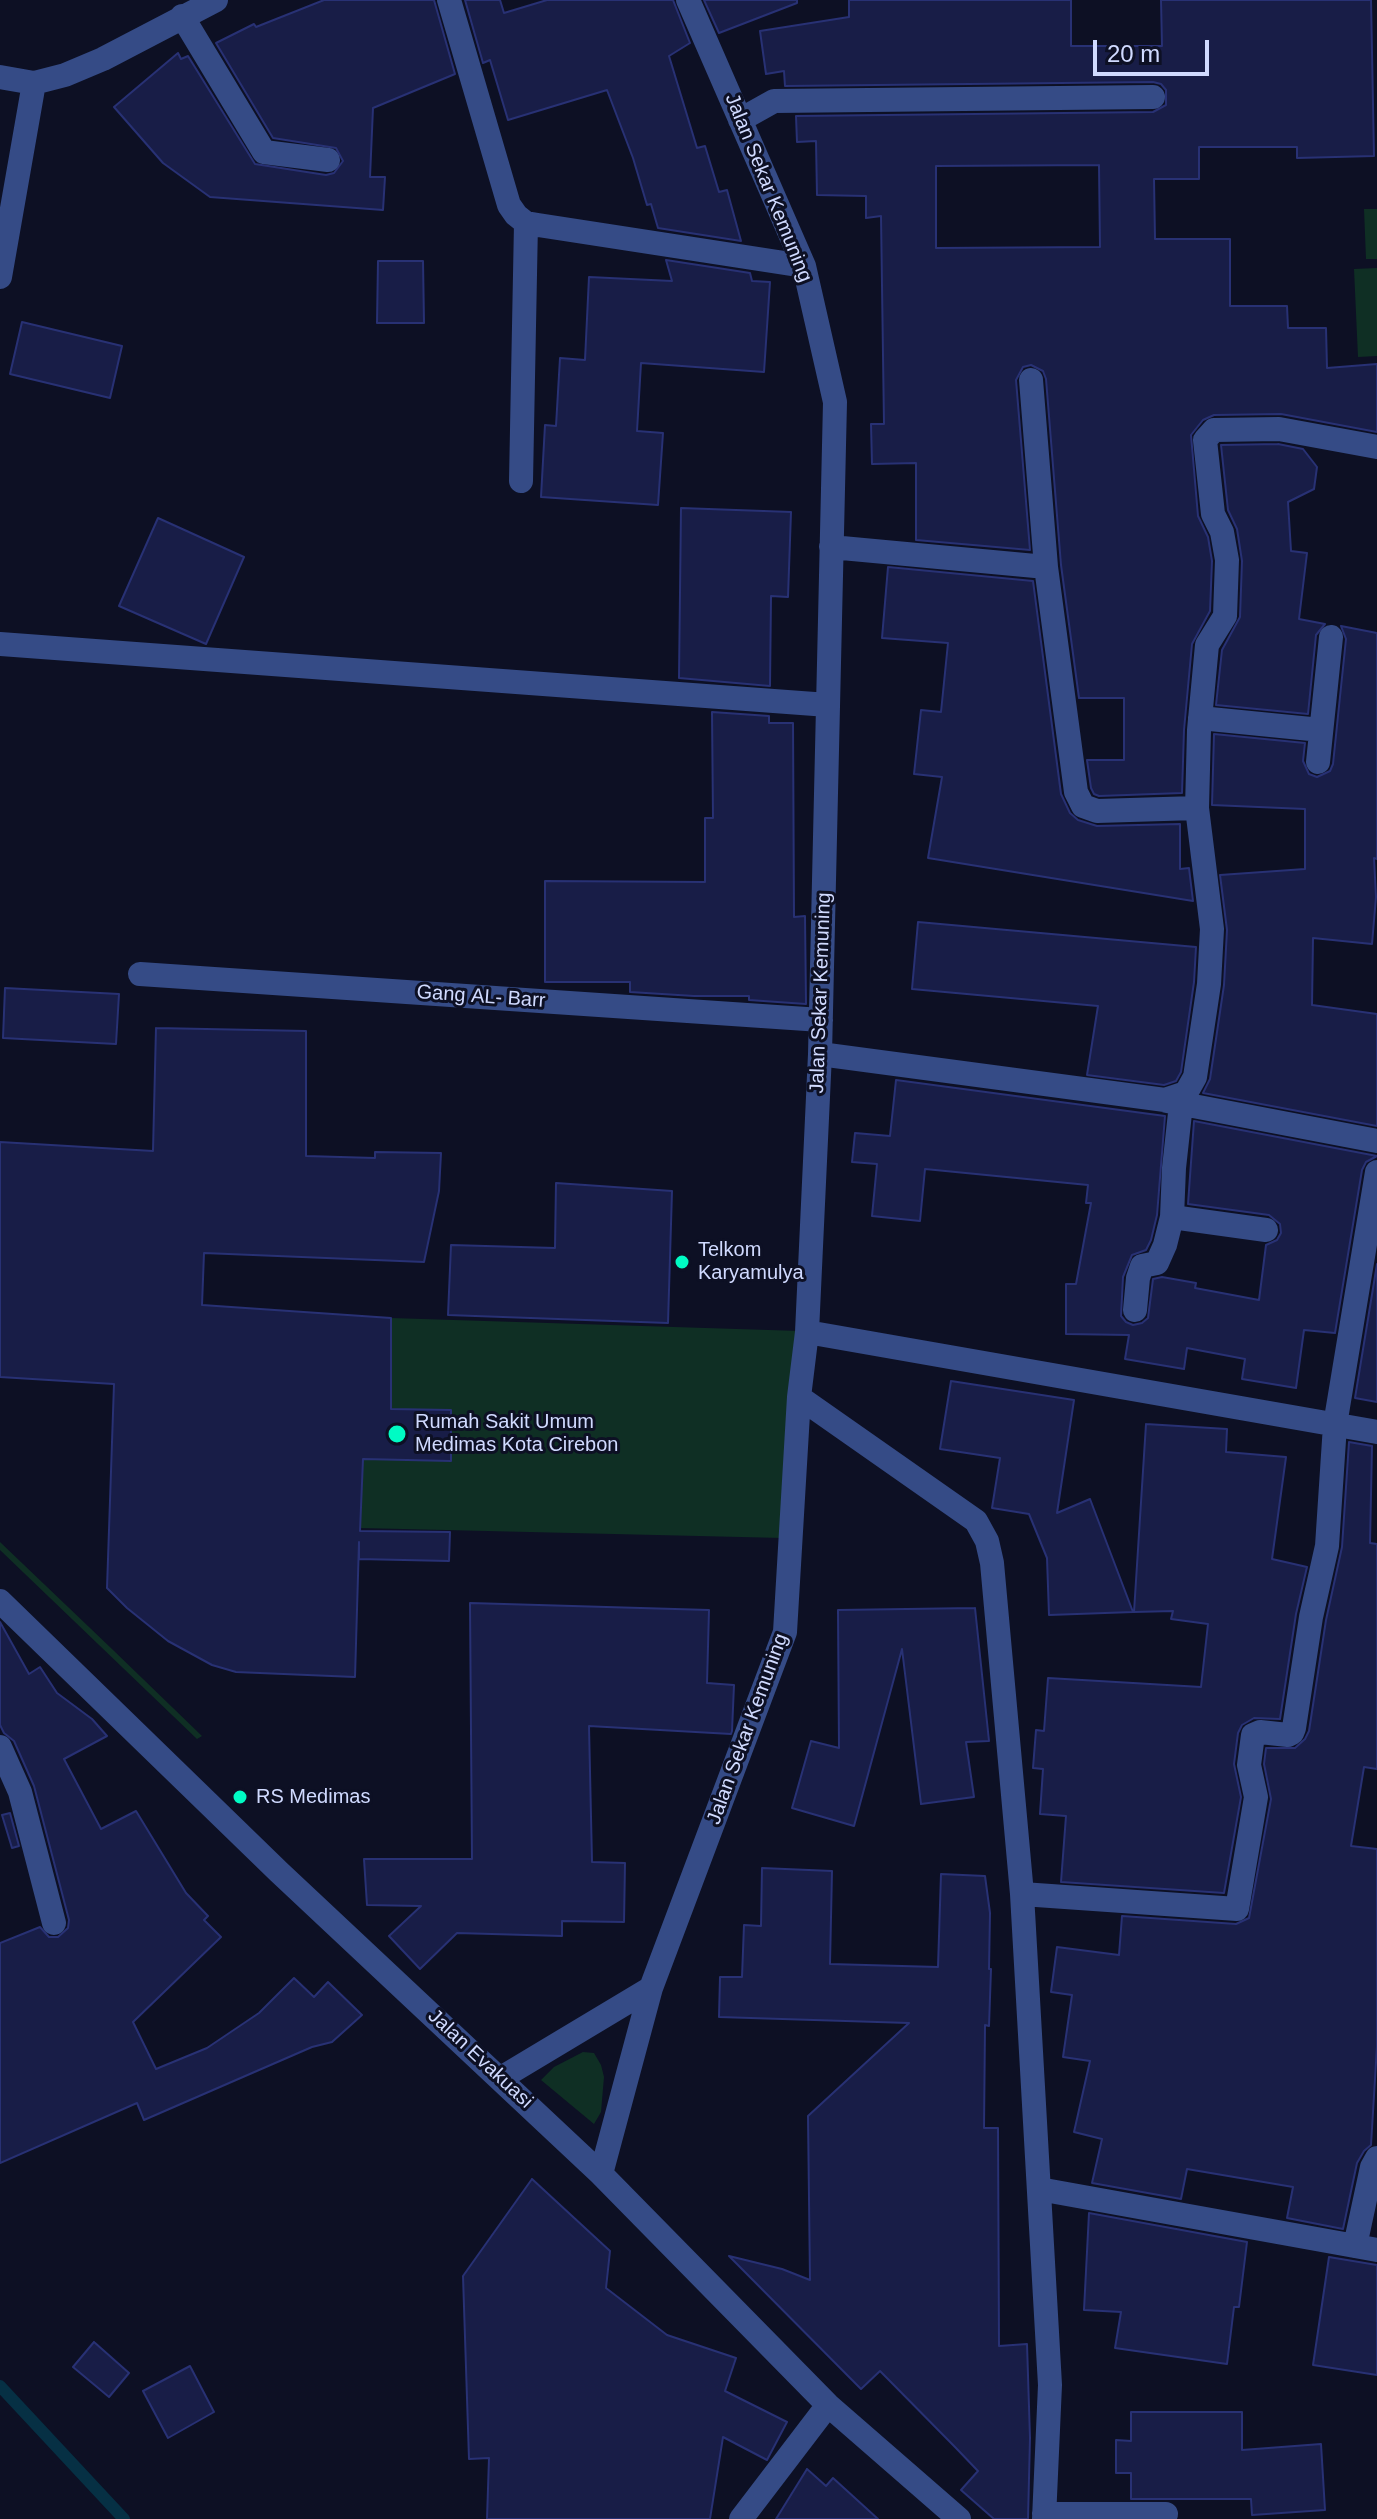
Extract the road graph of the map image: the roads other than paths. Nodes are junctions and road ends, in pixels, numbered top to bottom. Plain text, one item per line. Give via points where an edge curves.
1 (216, 0) edge
2 (449, 0) edge
3 (688, 0) edge
4 (182, 16) junction
5 (0, 77) edge
6 (34, 83) junction
7 (1153, 97) dead end
8 (740, 120) junction
9 (328, 160) dead end
10 (526, 223) junction
11 (804, 266) junction
12 (0, 277) edge
13 (1031, 380) dead end
14 (1377, 447) edge
15 (521, 481) dead end
16 (831, 547) junction
17 (1046, 567) junction
18 (1331, 637) dead end
19 (0, 644) edge
20 (828, 705) junction
21 (1200, 718) junction
22 (1321, 730) junction
23 (1318, 762) dead end
24 (1197, 808) junction
25 (140, 974) dead end
26 (821, 1020) junction
27 (820, 1054) junction
28 (1173, 1102) junction
29 (1377, 1141) edge
30 (1376, 1181) edge
31 (1172, 1217) junction
32 (1266, 1230) dead end
33 (1135, 1310) dead end
34 (807, 1332) junction
35 (799, 1397) junction
36 (1335, 1425) junction
37 (1377, 1432) edge
38 (0, 1601) edge
39 (0, 1747) edge
40 (1022, 1894) junction
41 (54, 1923) dead end
42 (651, 1988) junction
43 (501, 2078) junction
44 (1377, 2158) edge
45 (601, 2174) junction
46 (1039, 2189) junction
47 (1366, 2248) edge
48 (828, 2405) junction
49 (1166, 2514) dead end
50 (1044, 2516) edge
51 (741, 2519) edge
52 (959, 2519) edge

1 - 4 street
2 - 10 street via 509,205
3 - 8 street, Jalan Sekar Kemuning
4 - 6 street via 103,59
4 - 9 street via 264,152
5 - 6 street
6 - 12 street
7 - 8 street via 774,101
8 - 11 street, Jalan Sekar Kemuning
10 - 11 street
10 - 15 street
11 - 16 street, Jalan Sekar Kemuning via 835,402
13 - 17 street
14 - 21 street via 1279,429 1214,430 1205,440 1213,514 1227,560 1225,616 1207,645
16 - 17 street
16 - 20 street, Jalan Sekar Kemuning
17 - 24 street via 1076,792 1083,806 1097,811
18 - 22 street
19 - 20 street
20 - 26 street, Jalan Sekar Kemuning
21 - 22 street
21 - 24 street
22 - 23 street
24 - 28 street via 1212,929 1209,984 1195,1077
25 - 26 street, Gang AL- Barr
26 - 27 street, Jalan Sekar Kemuning
27 - 28 street
27 - 34 street, Jalan Sekar Kemuning
28 - 29 street
28 - 31 street
30 - 36 street
31 - 32 street
31 - 33 street via 1157,1263 1142,1266
34 - 35 street, Jalan Sekar Kemuning
34 - 36 street
35 - 40 street via 976,1521 987,1541
35 - 42 street, Jalan Sekar Kemuning via 785,1632
36 - 37 street
36 - 40 street via 1327,1546 1294,1728 1288,1735 1253,1735 1249,1765 1256,1797 1237,1909
38 - 43 street, Jalan Evakuasi
39 - 41 street via 20,1792
40 - 46 street
42 - 43 street
42 - 45 street, Jalan Sekar Kemuning
43 - 45 street, Jalan Evakuasi
44 - 47 street via 1369,2178
45 - 48 street, Jalan Evakuasi
46 - 47 street
46 - 50 street via 1050,2385
48 - 51 street
48 - 52 street, Jalan Evakuasi
49 - 50 street

